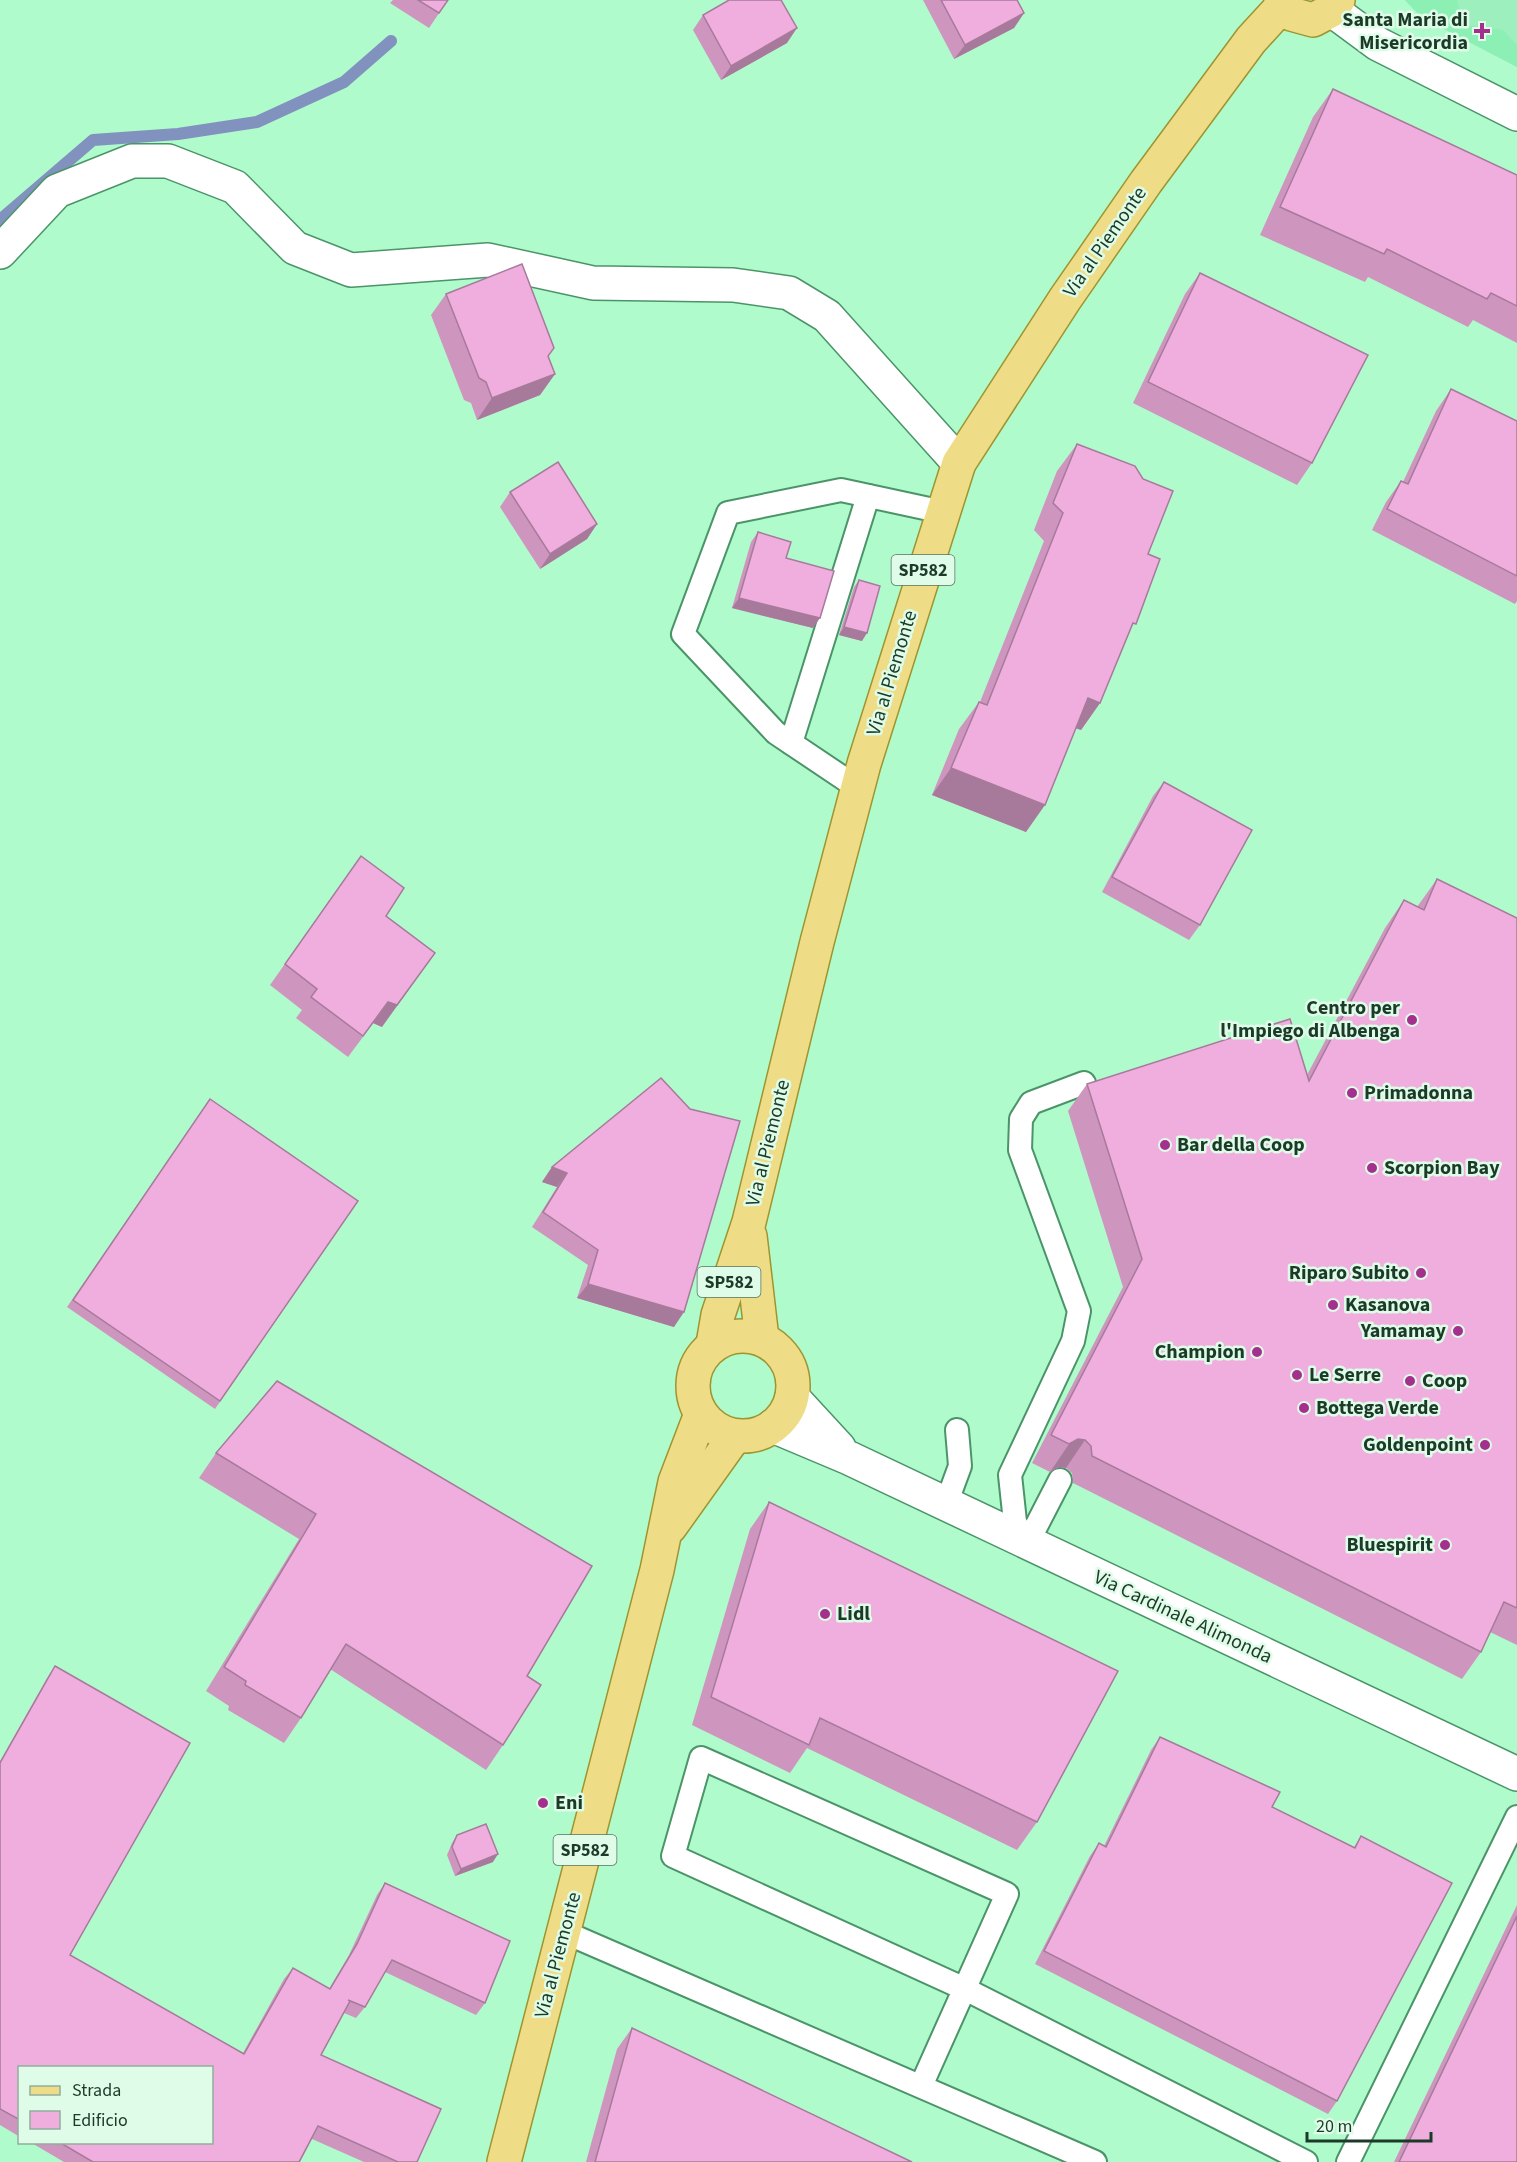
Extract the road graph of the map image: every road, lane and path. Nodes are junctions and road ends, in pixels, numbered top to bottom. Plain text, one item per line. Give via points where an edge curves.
1 (1282, 3) edge
2 (1335, 5) edge
3 (1517, 114) edge
4 (0, 252) edge
5 (959, 463) junction
6 (868, 496) junction
7 (943, 512) junction
8 (791, 743) junction
9 (858, 788) junction
10 (1084, 1083) dead end
11 (749, 1221) junction
12 (762, 1339) junction
13 (713, 1344) junction
14 (792, 1397) junction
15 (700, 1414) junction
16 (773, 1426) junction
17 (957, 1430) dead end
18 (735, 1436) junction
19 (849, 1458) junction
20 (1060, 1480) dead end
21 (946, 1504) junction
22 (662, 1538) junction
23 (1027, 1544) junction
24 (1517, 1774) edge
25 (1517, 1817) edge
26 (564, 1932) junction
27 (965, 1989) junction
28 (921, 2086) junction
29 (504, 2162) edge
30 (1095, 2162) edge
31 (1306, 2162) edge
32 (1348, 2162) edge

1 - 2 main road via 1300,18 1313,20
1 - 5 main road, Via al Piemonte / SP582 via 1146,182
2 - 3 street via 1378,44
4 - 5 street via 57,192 132,162 168,161 235,187 295,248 351,270 488,261 593,283 733,285 789,293 827,316
5 - 7 main road, Via al Piemonte / SP582
6 - 7 lane
6 - 8 lane
6 - 8 lane via 841,490 728,513 683,634 776,733
7 - 9 main road, Via al Piemonte / SP582
8 - 9 lane
9 - 11 main road, Via al Piemonte / SP582
10 - 23 lane via 1031,1103 1021,1119 1020,1150 1079,1311 1073,1341 1010,1475 1015,1522
11 - 12 main road, Via al Piemonte / SP582
11 - 13 main road, Via al Piemonte / SP582 via 718,1315
12 - 13 main road via 733,1336
12 - 14 main road via 788,1362
13 - 15 main road, Via al Piemonte / SP582 via 700,1359 692,1379
14 - 16 main road via 784,1415
14 - 19 street
15 - 18 main road via 718,1430
15 - 22 main road, Via al Piemonte / SP582 via 675,1482
16 - 18 main road via 758,1434
16 - 19 street, Via Cardinale Alimonda
17 - 21 lane via 960,1466
18 - 22 main road, Via al Piemonte / SP582
19 - 21 street, Via Cardinale Alimonda
20 - 23 lane
21 - 23 street, Via Cardinale Alimonda
22 - 26 main road, Via al Piemonte / SP582
23 - 24 street, Via Cardinale Alimonda
25 - 32 lane
26 - 28 lane
26 - 29 main road, Via al Piemonte / SP582
27 - 27 lane via 1007,1894 701,1758 673,1856
27 - 28 lane
27 - 31 lane
28 - 30 lane

